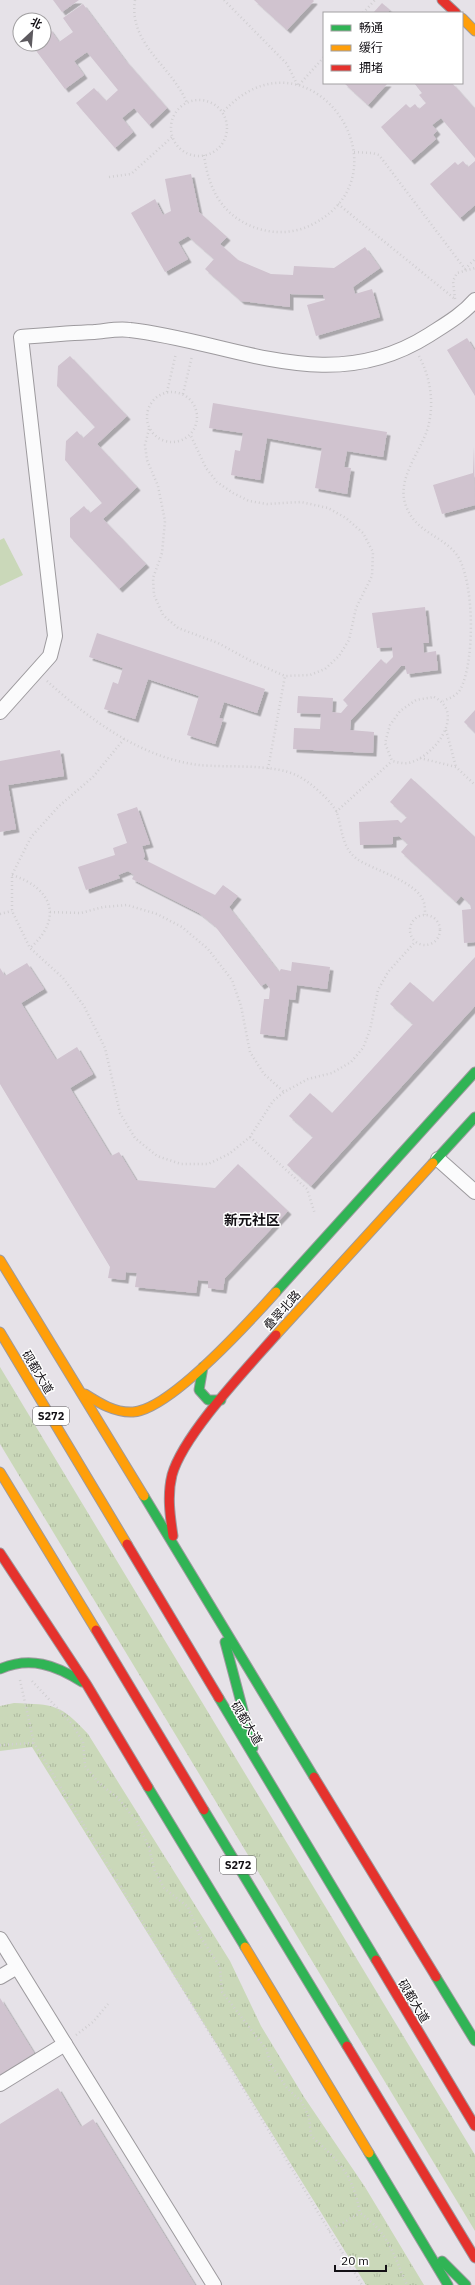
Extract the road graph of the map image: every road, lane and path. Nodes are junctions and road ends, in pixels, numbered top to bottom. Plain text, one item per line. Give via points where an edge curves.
1 (135, 0) edge
2 (224, 0) edge
3 (375, 0) edge
4 (442, 0) edge
5 (364, 12) edge
6 (455, 12) edge
7 (463, 19) edge
8 (475, 31) edge
9 (323, 58) edge
10 (298, 86) junction
11 (187, 103) junction
12 (222, 113) junction
13 (172, 137) junction
14 (354, 152) junction
15 (204, 155) junction
16 (109, 177) dead end
17 (338, 204) junction
18 (475, 259) edge
19 (475, 268) edge
20 (465, 269) junction
21 (455, 299) junction
22 (475, 300) edge
23 (464, 313) junction
24 (179, 338) junction
25 (195, 342) junction
26 (413, 345) junction
27 (167, 392) junction
28 (183, 394) junction
29 (149, 428) junction
30 (190, 434) junction
31 (474, 647) edge
32 (36, 672) junction
33 (285, 676) junction
34 (443, 701) junction
35 (0, 712) edge
36 (446, 730) junction
37 (124, 739) junction
38 (419, 758) junction
39 (392, 761) junction
40 (456, 767) junction
41 (268, 769) junction
42 (475, 785) edge
43 (336, 812) junction
44 (12, 875) junction
45 (12, 911) junction
46 (50, 912) junction
47 (0, 914) edge
48 (425, 915) junction
49 (415, 942) junction
50 (30, 948) junction
51 (475, 1072) edge
52 (284, 1092) junction
53 (475, 1117) edge
54 (250, 1137) junction
55 (438, 1158) junction
56 (475, 1192) edge
57 (315, 1214) dead end
58 (0, 1260) edge
59 (5, 1288) dead end
60 (35, 1319) junction
61 (0, 1332) edge
62 (203, 1367) junction
63 (82, 1393) junction
64 (221, 1400) junction
65 (0, 1472) edge
66 (175, 1548) junction
67 (0, 1553) edge
68 (220, 1622) junction
69 (16, 1662) junction
70 (0, 1669) edge
71 (87, 1685) junction
72 (34, 1743) junction
73 (0, 1745) edge
74 (257, 1763) junction
75 (0, 1939) edge
76 (17, 1967) junction
77 (0, 1977) edge
78 (108, 2004) dead end
79 (475, 2042) edge
80 (65, 2044) junction
81 (0, 2084) edge
82 (475, 2126) edge
83 (360, 2213) junction
84 (329, 2231) junction
85 (420, 2238) junction
86 (475, 2258) edge
87 (214, 2285) edge
88 (362, 2285) edge
89 (407, 2285) edge
90 (448, 2285) edge
91 (466, 2285) edge

1 - 11 path via 134,18 142,42 180,87
2 - 10 path via 287,64
3 - 5 path
4 - 6 main road
7 - 8 main road
9 - 10 path
10 - 12 path via 276,84 255,87 242,94
10 - 14 path via 322,97 341,115 348,127
11 - 12 path via 199,100 208,102
11 - 13 path via 172,119
12 - 15 path via 226,121 225,137 215,150
13 - 15 path via 183,151
13 - 16 path via 131,174
14 - 17 path via 351,178
14 - 20 path via 379,155
15 - 17 path via 208,181 223,206 239,220 259,229 272,232 298,230 322,220
17 - 21 path
18 - 20 path
19 - 20 path
20 - 21 path via 457,273 453,281
21 - 23 path
22 - 23 street
23 - 26 street
24 - 25 street
24 - 27 path
24 - 32 street via 128,329 21,337 55,622 55,636 50,656
25 - 26 street via 273,361 323,366 367,361
25 - 28 path
26 - 31 path via 426,370 432,400 429,424 422,444 410,465 405,483 405,505 417,526 456,554 467,572 474,616
27 - 28 path
27 - 29 path via 160,394 149,406
28 - 30 path via 197,412 197,420
29 - 30 path via 154,435 168,442 180,440
29 - 33 path via 145,445 147,460 158,486 165,520 162,553 153,578 154,596 163,615 178,628 218,643
30 - 33 path via 206,468 217,482 233,494 249,501 267,504 301,502 328,508 346,518 363,534 373,552 372,576 356,608 349,640 339,656 325,669 310,675
31 - 34 path via 462,688 456,695
32 - 35 street
32 - 37 path via 75,706
33 - 41 path
34 - 36 path via 447,708
34 - 39 path via 434,697 416,700 400,711 390,725 385,743
36 - 38 path via 435,747
36 - 40 path
37 - 41 path via 161,755 198,765
37 - 44 path via 92,777 59,806 31,837
38 - 39 path via 407,763
38 - 40 path
39 - 43 path
40 - 42 path
41 - 43 path via 298,775 317,789
43 - 48 path via 342,838 352,856 369,867 392,875 409,885 424,901
44 - 45 path
44 - 46 path via 26,880 42,891
45 - 47 path
45 - 50 path
46 - 50 path via 39,940
46 - 52 path via 81,914 103,907 127,905 157,914 182,927 208,949 232,980 241,1006 250,1052 264,1074
48 - 49 path via 419,916 411,925 411,937
48 - 49 path via 431,916 440,924 439,937 426,946
49 - 52 path via 388,972 378,990 364,1048 351,1062 332,1073 308,1079
50 - 54 path via 63,978 84,1006 105,1048 120,1113 135,1138 157,1156 181,1164 208,1164 230,1154
51 - 62 main road, 叠翠北路 via 333,1227 264,1308
52 - 54 path via 273,1101
53 - 55 main road, 叠翠北路
54 - 57 path via 307,1189
55 - 56 street
55 - 64 main road, 叠翠北路 via 280,1329
58 - 60 main road
59 - 60 main road
60 - 63 main road
61 - 74 main road, 砚都大道 / S272
62 - 63 main road, 叠翠北路 via 169,1396 140,1412 105,1407
62 - 64 main road via 199,1390 208,1400
63 - 66 main road
64 - 66 main road, 叠翠北路 via 174,1466 168,1490 168,1503
65 - 86 main road, S272
66 - 68 main road
67 - 71 main road
68 - 74 main road
68 - 79 main road
69 - 70 main road
69 - 71 main road via 45,1663 66,1670
69 - 72 path
69 - 83 path via 72,1724 83,1742 85,1766 98,1782 119,1799 137,1822 149,1847 154,1869 164,1888 188,1907 200,1936 220,1966 222,1992 266,2049 271,2066 287,2088 301,2101 309,2117 311,2136 335,2158 349,2177 356,2192
71 - 85 main road
72 - 73 path
72 - 84 path
74 - 82 main road, 砚都大道 / S272
75 - 76 street
76 - 77 street
76 - 80 street
78 - 80 path via 93,2022
80 - 81 street
80 - 87 street
83 - 84 path
83 - 89 path via 375,2224 392,2249
84 - 88 path
85 - 90 main road
85 - 91 main road

